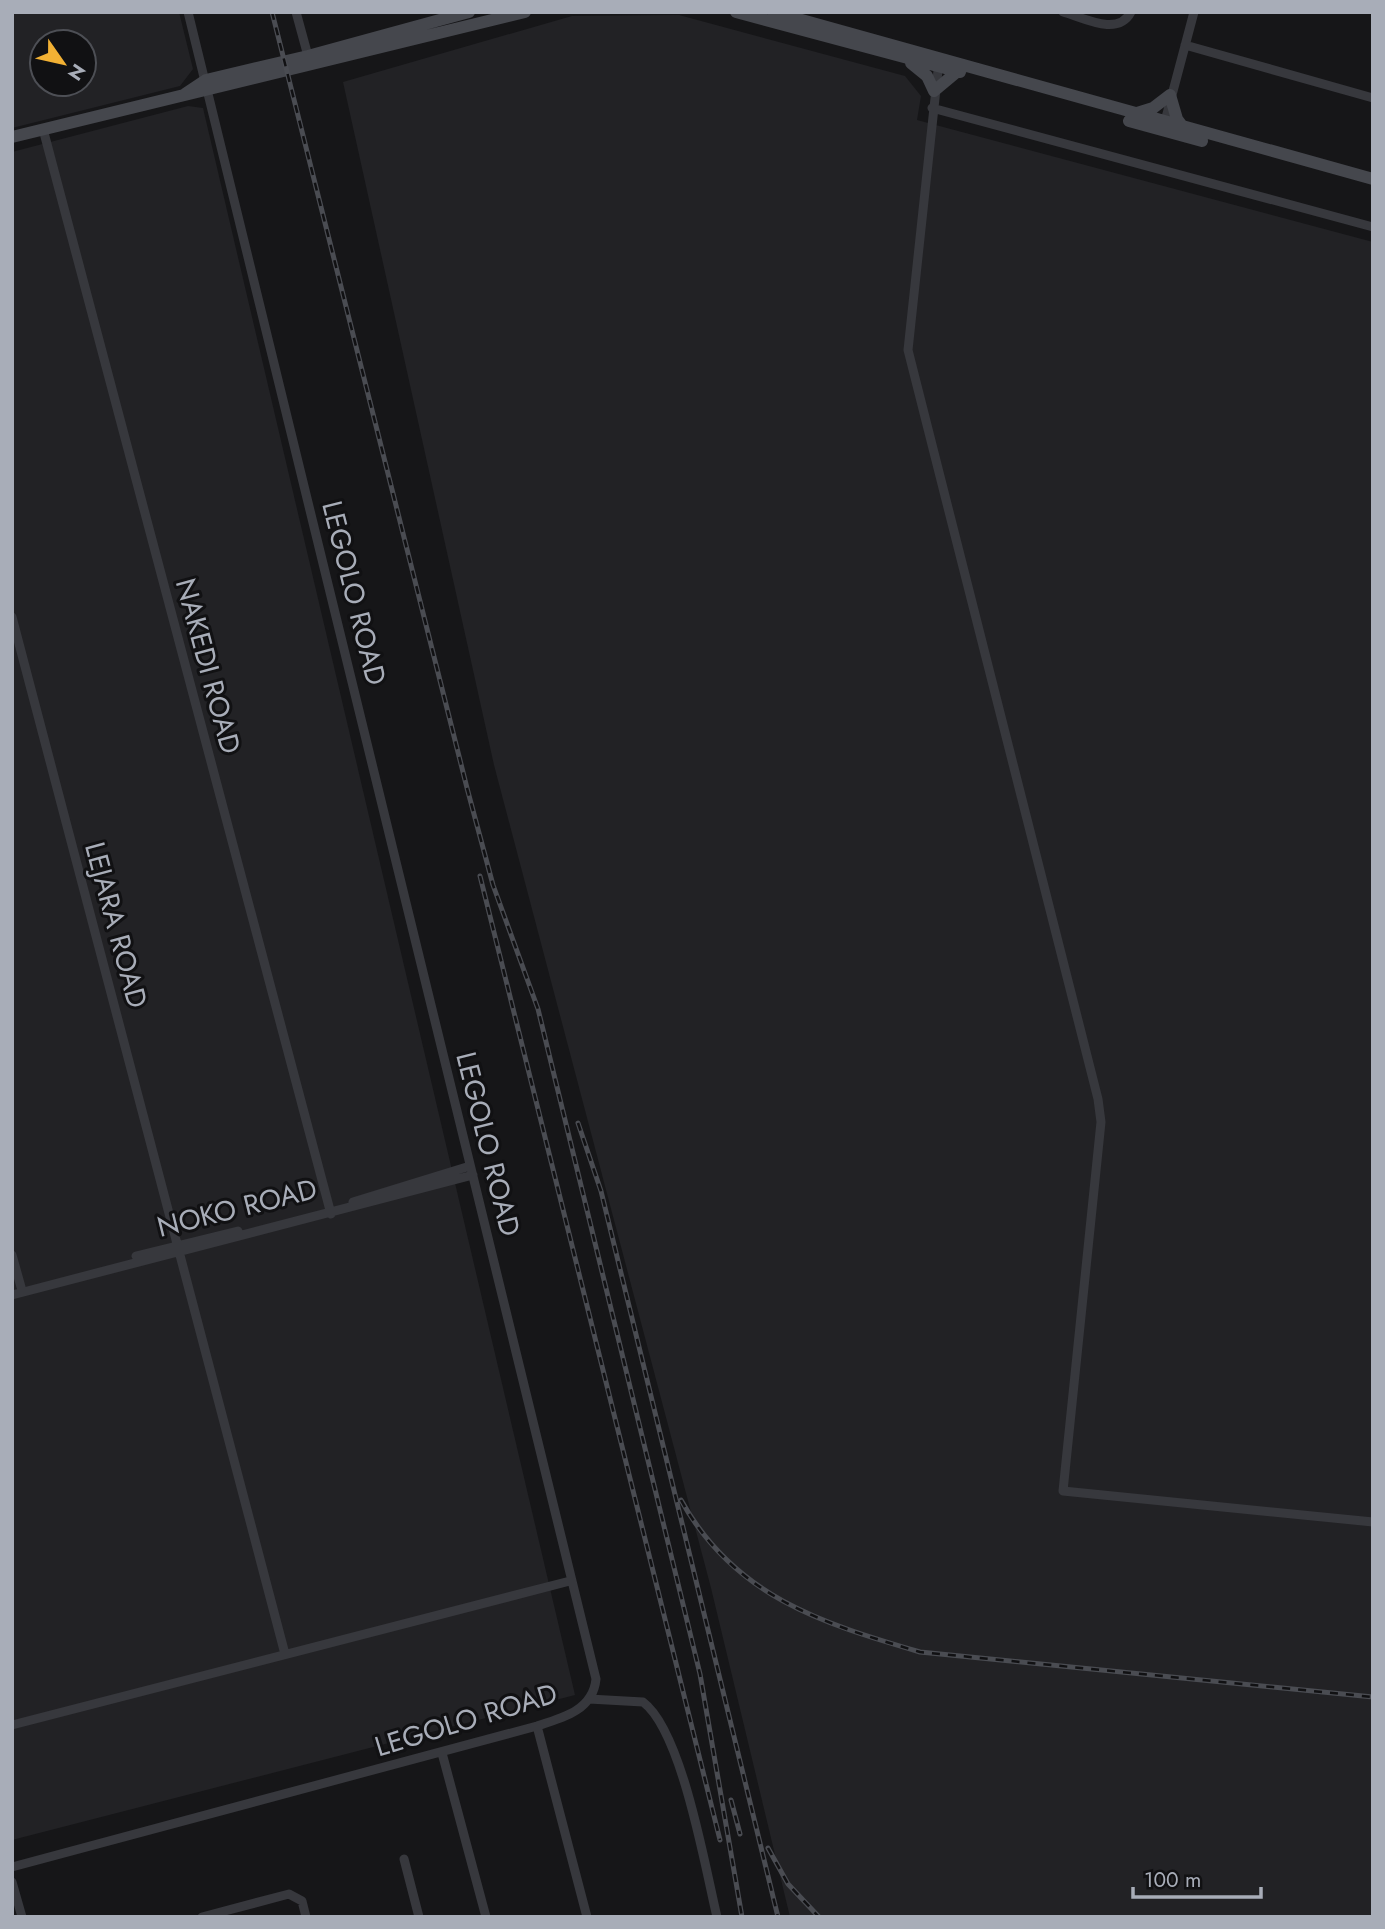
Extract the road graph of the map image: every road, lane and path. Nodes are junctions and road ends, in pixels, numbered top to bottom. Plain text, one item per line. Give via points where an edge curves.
1 (188, 12) edge
2 (296, 12) edge
3 (469, 12) edge
4 (525, 12) edge
5 (736, 12) edge
6 (773, 12) edge
7 (1063, 12) edge
8 (1131, 12) edge
9 (1194, 12) edge
10 (455, 14) edge
11 (479, 17) edge
12 (1185, 45) junction
13 (308, 56) junction
14 (902, 57) junction
15 (939, 62) junction
16 (958, 71) junction
17 (207, 85) junction
18 (934, 91) junction
19 (1170, 95) junction
20 (1373, 98) edge
21 (932, 108) junction
22 (1133, 114) junction
23 (1164, 126) junction
24 (1183, 127) junction
25 (43, 130) junction
26 (12, 137) edge
27 (1332, 169) junction
28 (1373, 179) edge
29 (1373, 227) edge
30 (12, 617) edge
31 (472, 1171) junction
32 (330, 1211) junction
33 (177, 1248) junction
34 (12, 1255) edge
35 (17, 1288) edge
36 (12, 1295) edge
37 (1373, 1522) edge
38 (570, 1581) junction
39 (285, 1654) junction
40 (589, 1699) junction
41 (12, 1725) edge
42 (537, 1726) junction
43 (442, 1753) junction
44 (404, 1859) dead end
45 (12, 1867) edge
46 (12, 1882) edge
47 (22, 1917) edge
48 (202, 1917) edge
49 (306, 1917) edge
50 (419, 1917) edge
51 (486, 1917) edge
52 (587, 1917) edge
53 (717, 1917) edge

1 - 17 street, LEGOLO ROAD
2 - 13 street
3 - 10 main road
4 - 11 main road
5 - 14 main road
6 - 15 main road
7 - 8 street via 1116,25
9 - 12 street
10 - 13 main road
11 - 17 main road
12 - 19 street
12 - 20 street
13 - 17 main road
14 - 15 main road
14 - 18 main road via 922,70
15 - 16 main road
15 - 18 street
15 - 22 main road
16 - 18 main road
16 - 23 main road
17 - 25 main road
17 - 31 street, LEGOLO ROAD
18 - 21 street
19 - 22 main road via 1153,108
19 - 23 street
19 - 24 main road
21 - 29 street
21 - 37 street via 908,336 910,363 1058,933 1101,1122 1063,1491
22 - 23 main road
23 - 24 main road
23 - 27 main road via 1313,168
24 - 27 main road
25 - 26 main road
25 - 32 street, NAKEDI ROAD
27 - 28 main road
30 - 33 street, LEJARA ROAD
31 - 32 street, NOKO ROAD
31 - 38 street, LEGOLO ROAD
32 - 33 street, NOKO ROAD
33 - 35 street, NOKO ROAD
33 - 36 street
33 - 39 street, LEJARA ROAD
34 - 35 street
38 - 39 street
38 - 40 street, LEGOLO ROAD via 596,1679
39 - 41 street
40 - 42 street, LEGOLO ROAD via 570,1714
40 - 53 street via 643,1702 661,1721 692,1811
42 - 43 street, LEGOLO ROAD
42 - 52 street
43 - 45 street, LEGOLO ROAD
43 - 51 street
44 - 50 street
46 - 47 street
48 - 49 street via 289,1894 302,1901

